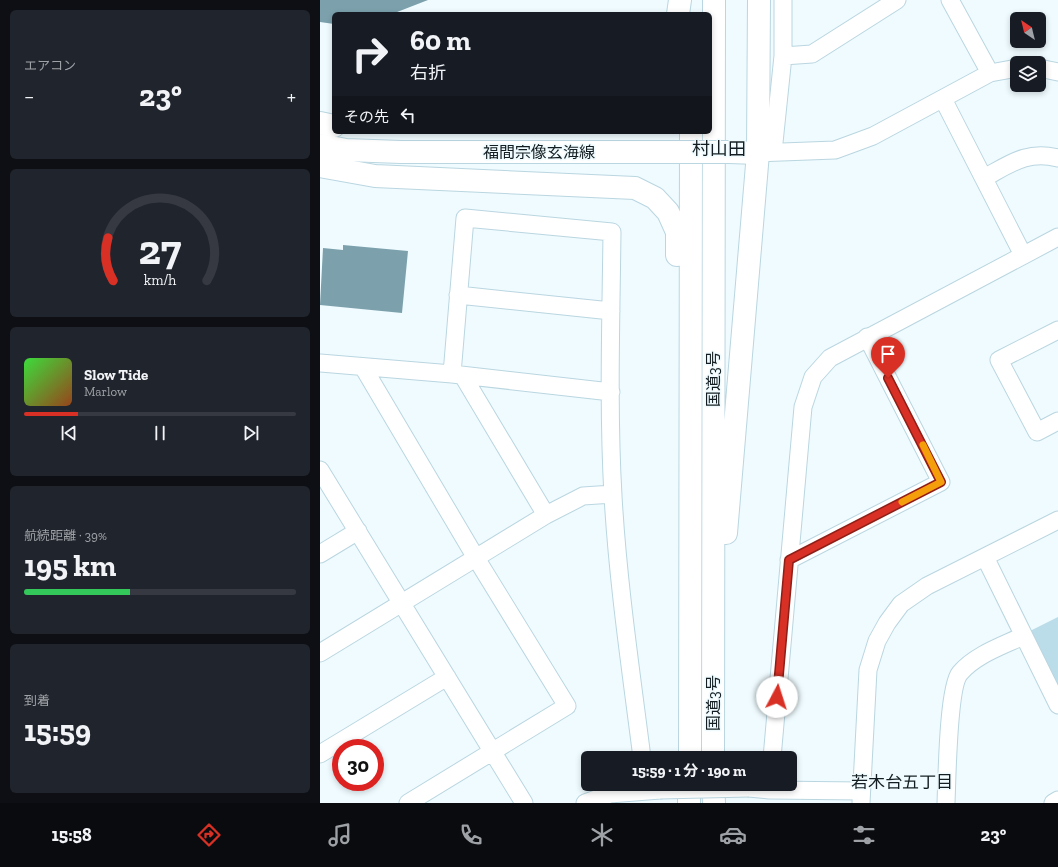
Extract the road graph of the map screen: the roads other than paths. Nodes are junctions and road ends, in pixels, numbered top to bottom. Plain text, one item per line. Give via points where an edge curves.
1 (680, 0) edge
2 (691, 0) edge
3 (714, 0) edge
4 (759, 0) edge
5 (783, 0) edge
6 (896, 0) edge
7 (950, 0) edge
8 (678, 12) edge
9 (691, 12) edge
10 (783, 56) junction
11 (1046, 69) edge
12 (1010, 70) edge
13 (1058, 72) edge
14 (990, 74) junction
15 (943, 100) junction
16 (320, 123) edge
17 (332, 126) edge
18 (691, 134) edge
19 (320, 145) edge
20 (766, 153) junction
21 (1058, 158) edge
22 (320, 166) edge
23 (984, 178) junction
24 (1058, 237) edge
25 (1022, 255) junction
26 (458, 295) junction
27 (611, 311) junction
28 (1058, 330) edge
29 (867, 337) junction
30 (320, 363) edge
31 (363, 367) junction
32 (458, 375) junction
33 (611, 392) junction
34 (1058, 421) edge
35 (690, 458) junction
36 (320, 470) edge
37 (613, 494) junction
38 (546, 515) junction
39 (1058, 520) edge
40 (358, 531) junction
41 (320, 554) edge
42 (985, 557) junction
43 (476, 558) junction
44 (789, 560) junction
45 (402, 604) junction
46 (1023, 636) junction
47 (320, 653) edge
48 (447, 677) junction
49 (713, 677) junction
50 (1058, 705) edge
51 (641, 751) edge
52 (690, 751) edge
53 (713, 751) edge
54 (773, 751) edge
55 (493, 752) junction
56 (320, 754) edge
57 (690, 791) edge
58 (714, 791) edge
59 (650, 792) edge
60 (769, 792) edge
61 (861, 797) edge
62 (1058, 800) edge
63 (408, 803) edge
64 (524, 803) edge
65 (585, 803) edge
66 (689, 803) edge
67 (714, 803) edge
68 (946, 803) edge
69 (1053, 803) edge

1 - 8 main road
2 - 9 main road
3 - 49 main road, 国道3号
4 - 20 main road
5 - 10 street
6 - 10 street via 812,54
7 - 14 street
10 - 20 street
11 - 13 street
12 - 14 street
14 - 15 street
15 - 20 street via 873,136 835,150
15 - 23 street
16 - 17 main road
18 - 35 main road, 国道3号
19 - 20 main road, 福間宗像玄海線, bridge via 346,150 401,152
20 - 49 main road
21 - 23 street via 1038,155 1023,157
22 - 35 main road via 375,176 635,188 655,198 668,212 677,232 679,389
23 - 25 street
24 - 25 street
25 - 29 street
26 - 27 street
26 - 27 street via 465,218 612,232
26 - 32 street
27 - 33 street
28 - 34 street via 999,360 1037,432
29 - 44 street via 830,358 813,377 803,407
29 - 44 street via 941,482
30 - 31 street
31 - 32 street
31 - 43 street
32 - 33 street
32 - 38 street
33 - 37 street
35 - 52 main road, 国道3号
36 - 40 street
37 - 38 street via 583,496
37 - 51 street via 622,607
38 - 43 street
39 - 42 street
40 - 41 street
40 - 45 street
42 - 46 street
42 - 61 street via 927,586 901,604 877,641 868,670
43 - 45 street
43 - 55 street via 567,706
44 - 54 street
45 - 47 street
45 - 48 street
46 - 50 street
46 - 68 street via 974,660 959,674 952,698
48 - 55 street
48 - 56 street
49 - 53 main road, 国道3号
55 - 63 street
55 - 64 street
57 - 66 main road
58 - 67 main road
59 - 60 street, bridge via 749,788
59 - 65 street via 610,794
60 - 61 street
62 - 69 street

